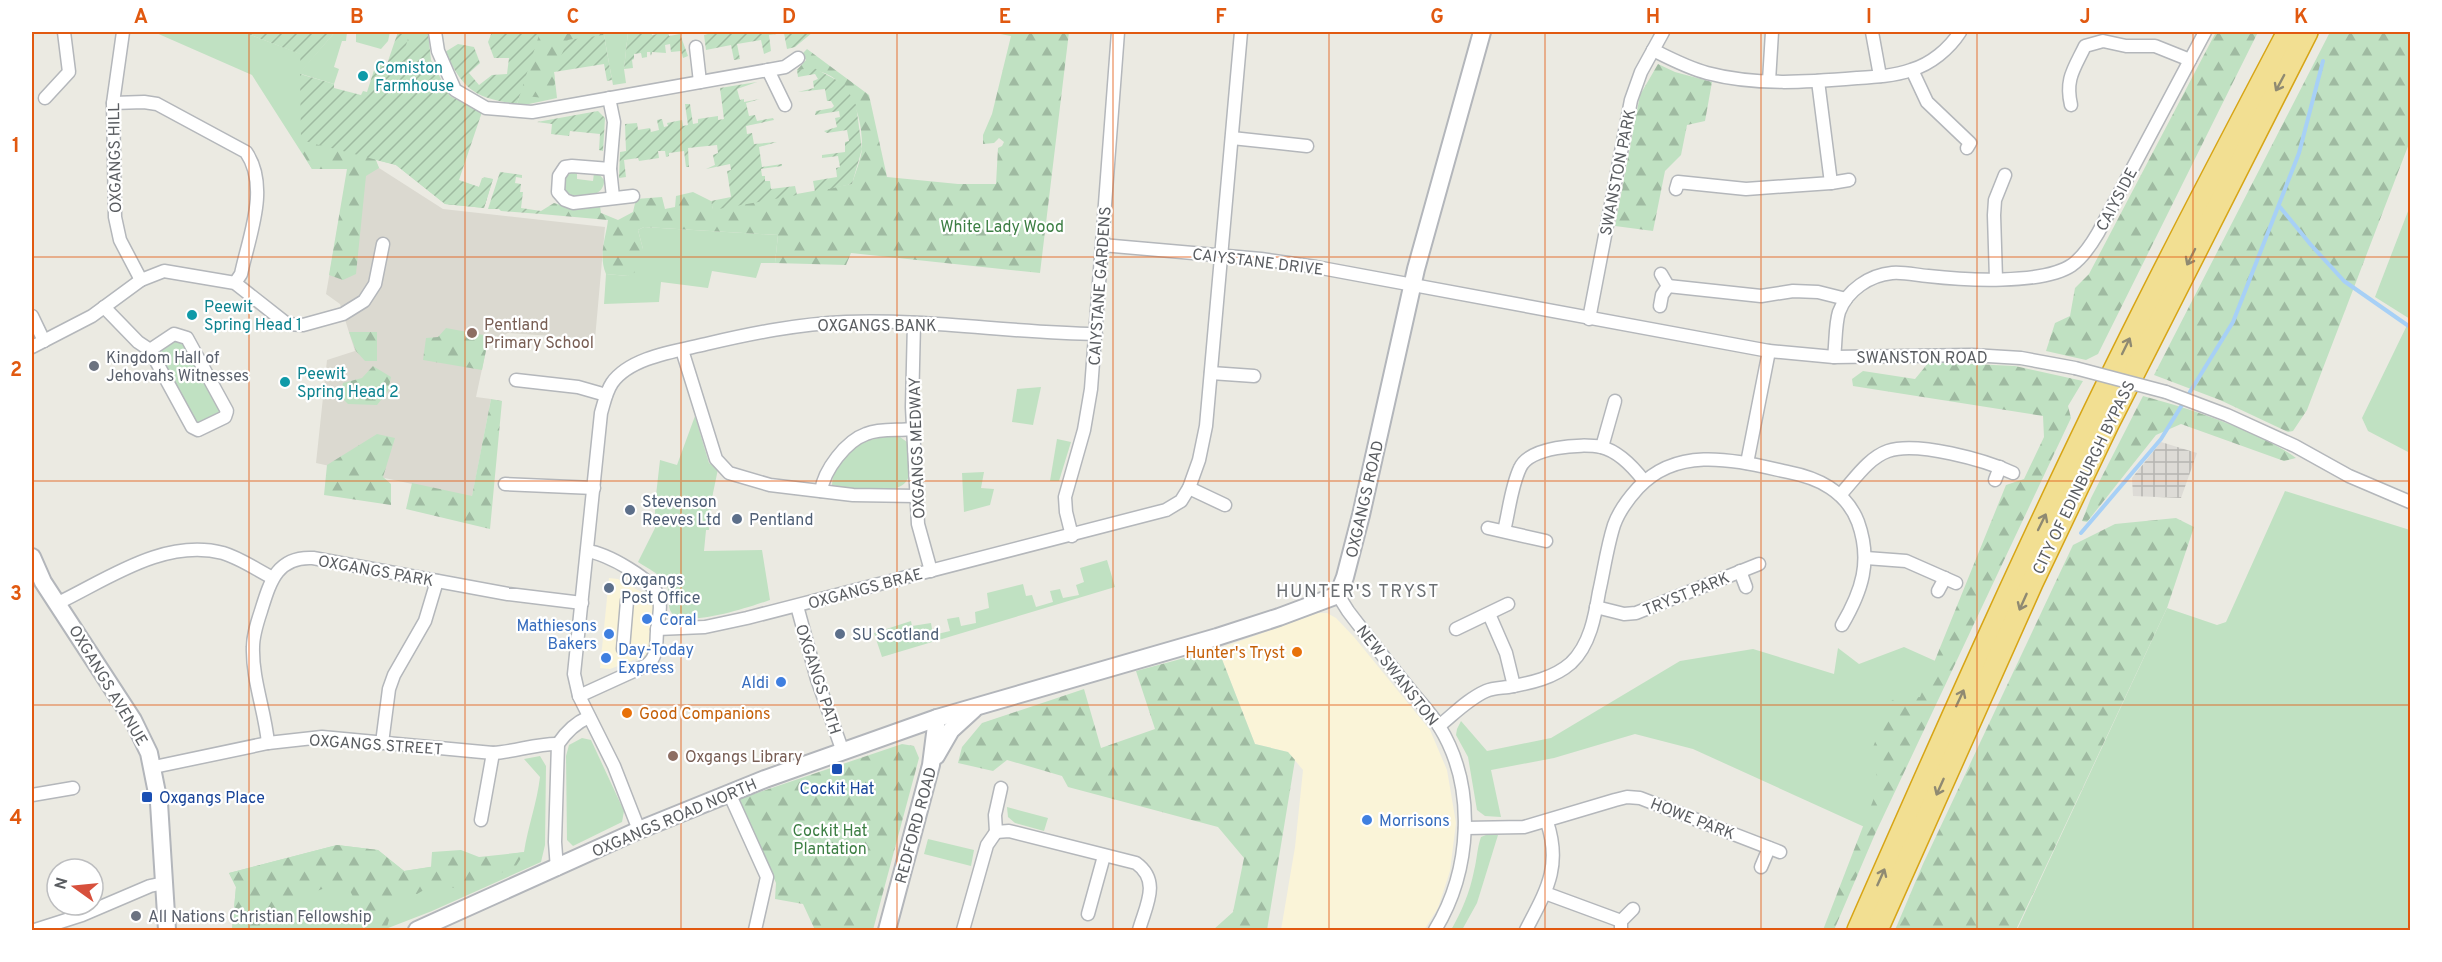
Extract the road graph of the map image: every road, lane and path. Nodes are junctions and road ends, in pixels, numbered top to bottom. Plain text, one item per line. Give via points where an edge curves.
1 (64, 32) edge
2 (123, 32) edge
3 (435, 32) edge
4 (1118, 32) edge
5 (1241, 32) edge
6 (1482, 32) edge
7 (1663, 32) edge
8 (1772, 32) edge
9 (1872, 32) edge
10 (1960, 32) edge
11 (2205, 32) edge
12 (2288, 32) edge
13 (2307, 32) edge
14 (696, 47) dead end
15 (1653, 50) junction
16 (798, 58) dead end
17 (2190, 60) junction
18 (768, 70) junction
19 (1912, 70) junction
20 (1880, 76) junction
21 (1769, 81) junction
22 (1818, 81) junction
23 (700, 82) junction
24 (45, 98) dead end
25 (609, 98) junction
26 (112, 103) junction
27 (785, 105) dead end
28 (2071, 105) dead end
29 (1232, 138) junction
30 (1307, 146) dead end
31 (1967, 148) dead end
32 (610, 169) junction
33 (2005, 175) dead end
34 (1849, 180) dead end
35 (1831, 183) junction
36 (1676, 189) dead end
37 (633, 195) dead end
38 (613, 197) junction
39 (383, 244) dead end
40 (1102, 244) junction
41 (1223, 256) junction
42 (1660, 274) dead end
43 (1996, 279) junction
44 (141, 280) junction
45 (235, 283) junction
46 (1412, 285) junction
47 (1668, 286) junction
48 (1846, 298) junction
49 (1660, 306) dead end
50 (104, 307) junction
51 (32, 316) edge
52 (1589, 319) junction
53 (914, 323) junction
54 (1096, 334) junction
55 (44, 341) junction
56 (32, 347) edge
57 (150, 350) junction
58 (682, 350) junction
59 (1769, 351) junction
60 (1834, 357) junction
61 (1211, 373) junction
62 (1254, 376) dead end
63 (516, 380) dead end
64 (606, 395) junction
65 (1615, 401) dead end
66 (914, 429) junction
67 (1602, 447) junction
68 (1747, 463) junction
69 (2000, 467) junction
70 (2013, 473) dead end
71 (1995, 480) dead end
72 (1644, 481) junction
73 (505, 484) dead end
74 (594, 488) junction
75 (1189, 488) junction
76 (821, 491) junction
77 (1840, 495) junction
78 (917, 496) junction
79 (2410, 502) edge
80 (1225, 505) dead end
81 (1488, 528) dead end
82 (1504, 531) junction
83 (1072, 536) junction
84 (1546, 541) dead end
85 (587, 551) junction
86 (32, 557) edge
87 (1866, 558) junction
88 (1760, 564) dead end
89 (930, 571) junction
90 (1740, 571) junction
91 (273, 578) junction
92 (437, 581) junction
93 (1746, 587) dead end
94 (1938, 591) dead end
95 (1338, 595) junction
96 (627, 601) dead end
97 (58, 603) junction
98 (582, 603) junction
99 (1508, 604) dead end
100 (796, 606) junction
101 (1596, 607) junction
102 (1489, 614) junction
103 (1842, 625) dead end
104 (657, 629) junction
105 (1456, 629) dead end
106 (623, 649) dead end
107 (1514, 686) junction
108 (579, 696) junction
109 (978, 706) junction
110 (589, 717) junction
111 (937, 718) junction
112 (1438, 726) junction
113 (908, 729) junction
114 (268, 743) junction
115 (382, 743) junction
116 (558, 744) junction
117 (843, 752) junction
118 (493, 753) junction
119 (931, 765) junction
120 (154, 767) junction
121 (73, 788) dead end
122 (1001, 788) dead end
123 (729, 793) junction
124 (32, 795) edge
125 (480, 820) dead end
126 (1547, 822) junction
127 (1465, 828) junction
128 (639, 830) junction
129 (996, 832) junction
130 (1104, 856) junction
131 (1761, 867) dead end
132 (557, 869) junction
133 (164, 882) junction
134 (1545, 892) junction
135 (1633, 909) dead end
136 (1088, 914) dead end
137 (1621, 926) edge
138 (35, 930) edge
139 (167, 930) edge
140 (417, 930) edge
141 (754, 930) edge
142 (888, 930) edge
143 (963, 930) edge
144 (1139, 930) edge
145 (1435, 930) edge
146 (1526, 930) edge
147 (1858, 930) edge
148 (1877, 930) edge

1 - 24 street via 69,72
2 - 26 street, OXGANGS HILL
3 - 25 street via 438,51 455,90 486,108 532,112
4 - 40 street, CAIYSTANE GARDENS
5 - 29 street
6 - 46 main road, OXGANGS ROAD
7 - 15 street, SWANSTON PARK
8 - 21 street
9 - 20 street
10 - 19 street via 1931,61
11 - 17 street, CAIYSIDE
147 -> 12 highway, CITY OF EDINBURGH BYPASS via 2087,426
13 -> 148 highway, CITY OF EDINBURGH BYPASS via 2097,445 1968,722
14 - 23 street
15 - 21 street via 1708,73
15 - 52 street, SWANSTON PARK via 1631,100
16 - 18 street
17 - 28 street via 2155,46 2103,41 2085,46 2069,77
17 - 43 street, CAIYSIDE via 2085,252 2072,265 2053,274
18 - 23 street
18 - 27 street
19 - 20 street
19 - 31 street via 1927,102 1970,143
20 - 22 street
21 - 22 street
22 - 35 street
23 - 25 street
25 - 32 street via 614,131
26 - 44 street, OXGANGS HILL via 116,226
26 - 45 street via 157,104 246,152 255,165 257,198 241,274
29 - 30 street
29 - 41 street
32 - 38 street
32 - 38 street via 565,167 559,173 557,189 562,198 573,203
33 - 43 street via 1995,200
34 - 35 street
35 - 36 street via 1746,189 1678,182
37 - 38 street
39 - 45 street via 375,284 364,301 343,314 303,325 287,324
40 - 41 street, CAIYSTANE DRIVE
40 - 54 street, CAIYSTANE GARDENS
41 - 46 street, CAIYSTANE DRIVE via 1272,260
41 - 61 street
42 - 47 street
43 - 48 street, CAIYSIDE via 1891,273 1874,277
44 - 45 street via 164,271
44 - 50 street
46 - 52 street, SWANSTON ROAD
46 - 95 main road, OXGANGS ROAD via 1366,493
47 - 48 street via 1761,296 1818,292
47 - 49 street
48 - 60 street via 1839,312
50 - 55 street
50 - 57 street
51 - 55 street
52 - 59 street, SWANSTON ROAD
53 - 54 street, OXGANGS BANK
53 - 58 street, OXGANGS BANK via 845,322 776,328
53 - 66 street, OXGANGS MEDWAY
54 - 83 street, CAIYSTANE GARDENS via 1087,416 1065,497
55 - 56 street
57 - 57 street via 174,334 187,338 226,406 225,417 198,430 192,427
58 - 64 street, OXGANGS BANK via 634,364 612,383
58 - 76 street via 716,459 729,473 770,485
59 - 60 street, SWANSTON ROAD
59 - 68 street
60 - 79 street, SWANSTON ROAD, bridge via 1982,356 2021,358 2075,368 2166,392 2227,415
61 - 62 street
61 - 75 street via 1204,438
63 - 64 street via 578,387
64 - 74 street, OXGANGS BANK
65 - 67 street
66 - 76 street via 867,433 858,438 829,470
66 - 78 street, OXGANGS MEDWAY
67 - 72 street via 1617,455
67 - 82 street via 1583,446 1530,456 1520,467
68 - 72 street via 1692,459 1667,466
68 - 77 street via 1806,476 1826,483
69 - 70 street
69 - 71 street
69 - 77 street via 1956,454 1903,448 1873,460
72 - 101 street via 1626,500 1614,524
73 - 74 street
74 - 85 street, OXGANGS BANK
75 - 80 street
75 - 83 street, OXGANGS BRAE via 1181,501 1166,510
76 - 78 street
77 - 87 street via 1854,513
78 - 89 street, OXGANGS MEDWAY via 919,533
81 - 82 street
82 - 84 street
83 - 89 street, OXGANGS BRAE
85 - 98 street, OXGANGS BANK
85 - 104 street via 605,555 653,586 660,600
86 - 97 main road, OXGANGS AVENUE
87 - 94 street via 1906,561 1951,580
87 - 103 street via 1860,604
88 - 90 street, TRYST PARK
89 - 100 street, OXGANGS BRAE
90 - 93 street, TRYST PARK
90 - 101 street, TRYST PARK via 1636,613
91 - 92 street, OXGANGS PARK via 286,564 302,558
91 - 97 street via 226,554 184,550 122,570
91 - 114 street via 252,647
92 - 98 street, OXGANGS PARK
92 - 115 street via 425,621 389,689
95 - 109 main road via 1279,618
95 - 112 street, NEW SWANSTON
96 - 106 street
97 - 120 main road, OXGANGS AVENUE via 134,720
98 - 108 street, OXGANGS BANK via 574,674
99 - 102 street
100 - 104 street, OXGANGS BRAE via 705,627
100 - 117 street, OXGANGS PATH
101 - 107 street via 1588,638 1573,661 1541,680
102 - 105 street
102 - 107 street via 1506,653
104 - 108 street via 655,655 647,665
107 - 112 street via 1488,690
108 - 110 street, OXGANGS BANK
109 - 111 main road
109 - 119 main road via 951,730
110 - 116 street via 564,734
110 - 128 street, OXGANGS BANK via 614,766
111 - 113 main road, OXGANGS ROAD NORTH
111 - 119 main road, REDFORD ROAD
112 - 127 street, NEW SWANSTON via 1456,766
113 - 117 main road, OXGANGS ROAD NORTH
113 - 119 main road via 926,742
114 - 115 street, OXGANGS STREET via 322,737
114 - 120 street, OXGANGS STREET
115 - 118 street, OXGANGS STREET
116 - 118 street, OXGANGS STREET
116 - 132 street
117 - 123 main road, OXGANGS ROAD NORTH
118 - 125 street
119 - 142 main road, REDFORD ROAD
120 - 133 main road, OXGANGS AVENUE
121 - 124 street
122 - 129 street
123 - 128 main road, OXGANGS ROAD NORTH
123 - 141 street via 767,877
126 - 127 street, HOWE PARK via 1524,827
126 - 131 street, HOWE PARK via 1615,800 1640,798 1774,850
126 - 134 street via 1555,853
127 - 145 street, NEW SWANSTON via 1460,874
128 - 132 main road, OXGANGS ROAD NORTH
129 - 130 street via 1009,831
129 - 143 street via 987,845
130 - 136 street
130 - 144 street via 1136,863 1149,877 1151,888
132 - 140 main road, OXGANGS ROAD NORTH
133 - 138 street
133 - 139 main road, OXGANGS AVENUE
134 - 137 street
134 - 146 street
135 - 137 street

